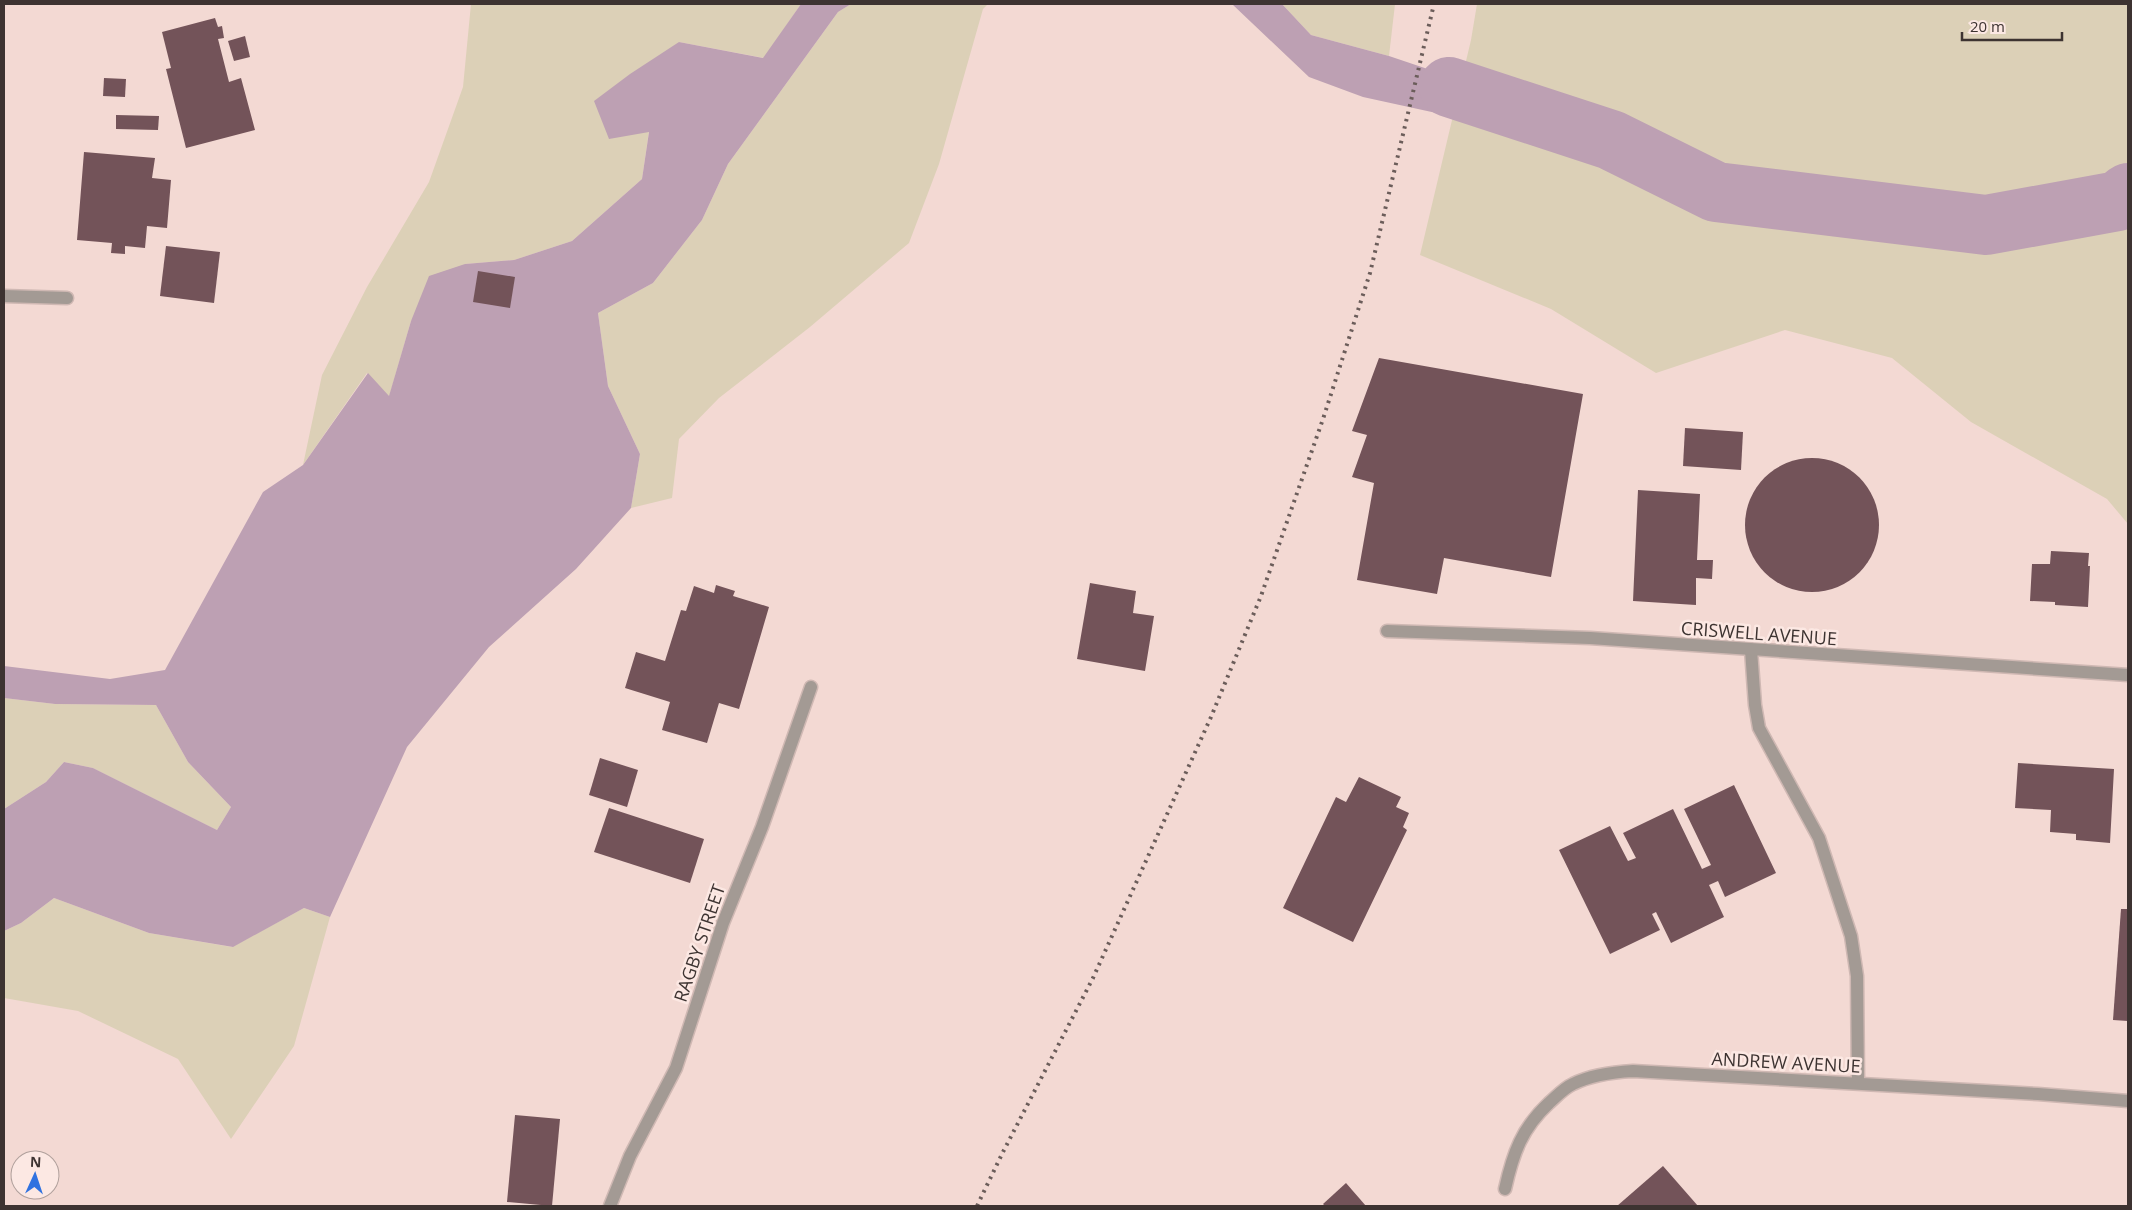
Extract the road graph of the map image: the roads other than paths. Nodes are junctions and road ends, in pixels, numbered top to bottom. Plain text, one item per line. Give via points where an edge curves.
1 (4, 296) edge
2 (67, 298) dead end
3 (1387, 631) dead end
4 (1751, 650) junction
5 (2128, 675) edge
6 (811, 687) dead end
7 (1858, 1084) junction
8 (2128, 1102) edge
9 (1506, 1189) dead end
10 (610, 1206) edge

1 - 2 street
3 - 4 street, CRISWELL AVENUE via 1590,638
4 - 5 street, CRISWELL AVENUE
4 - 7 street via 1759,728 1819,838 1852,936 1857,976
6 - 10 street, RAGBY STREET via 762,827 722,923 676,1068 630,1156
7 - 8 street, ANDREW AVENUE
7 - 9 street, ANDREW AVENUE via 1633,1070 1574,1083 1534,1116 1518,1144

